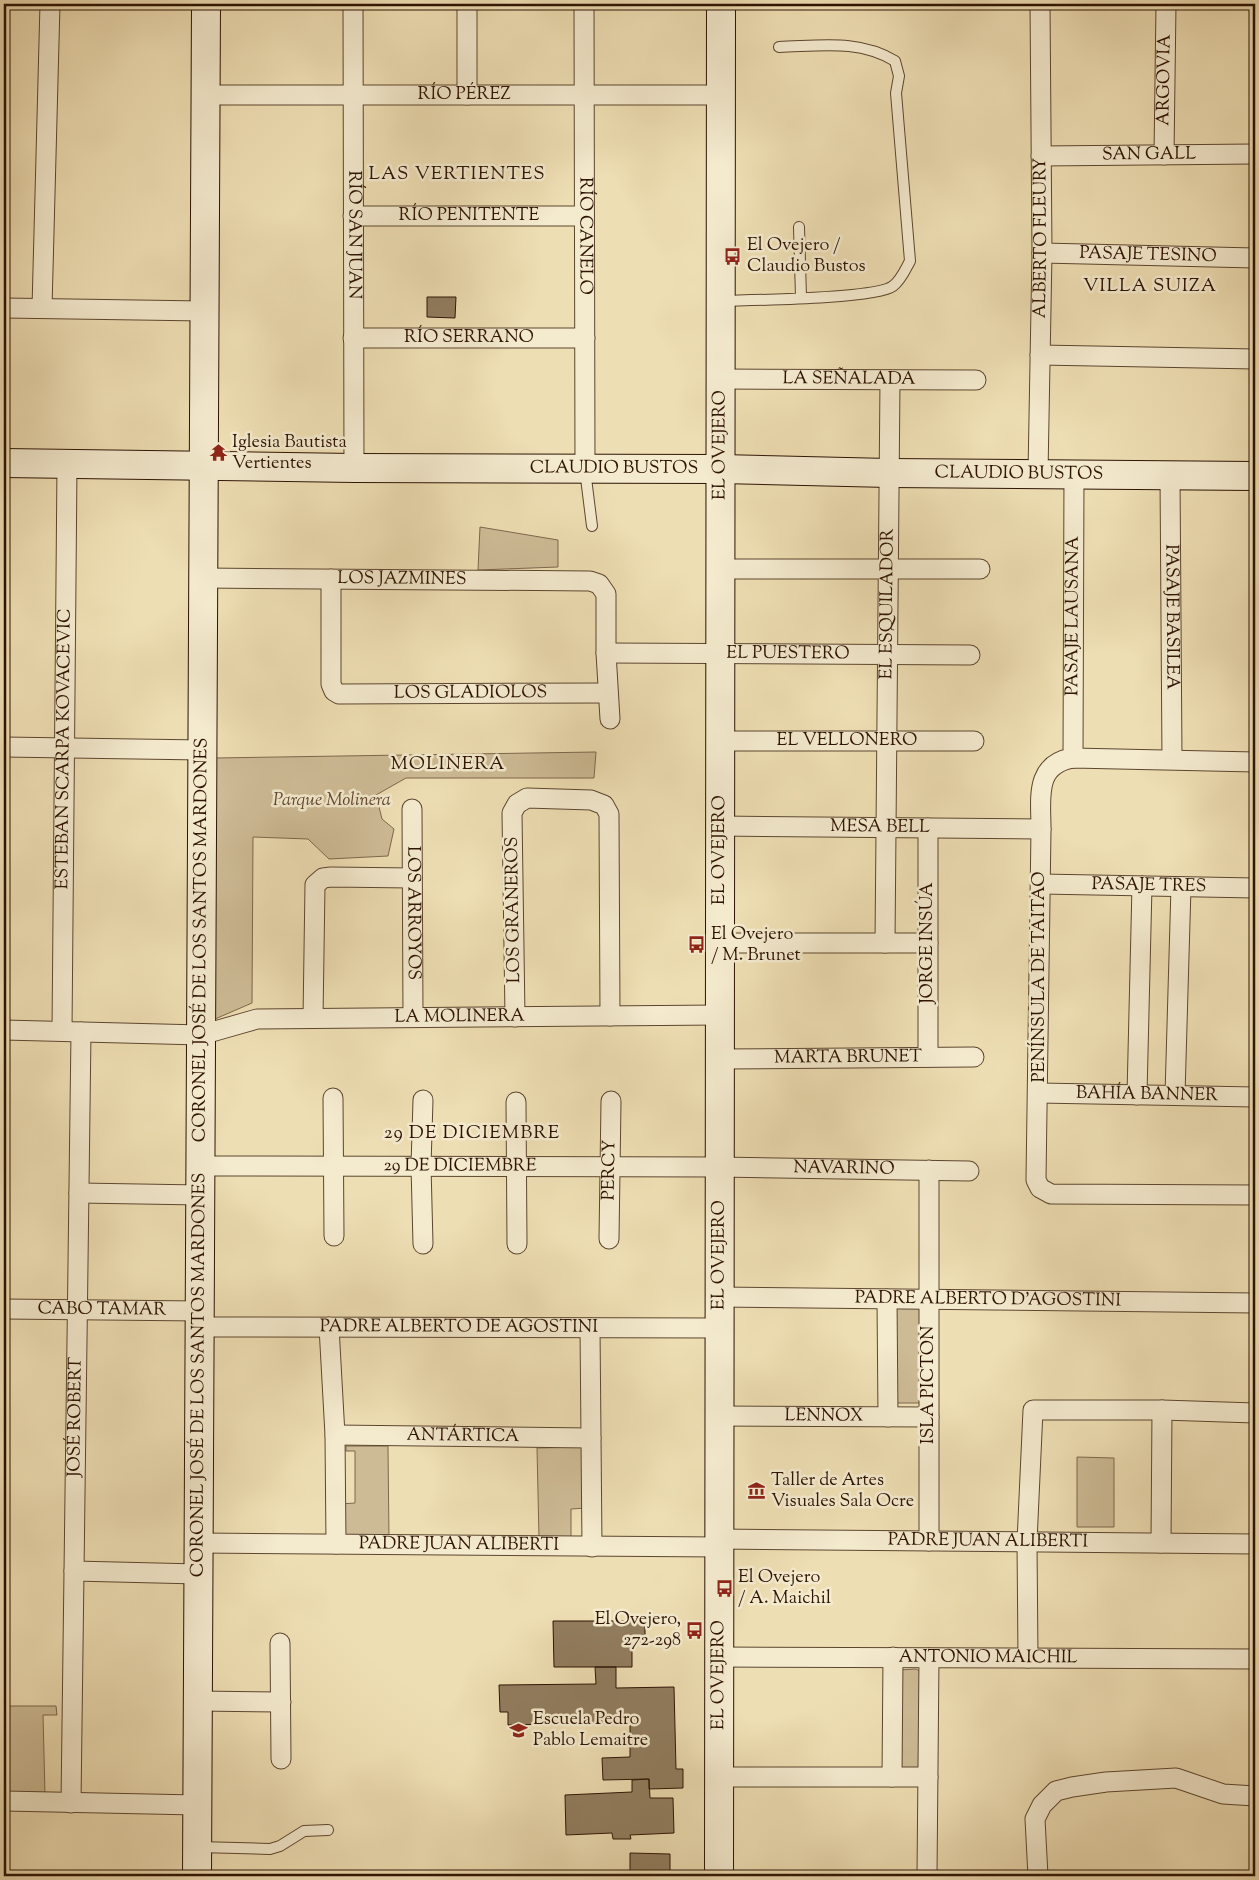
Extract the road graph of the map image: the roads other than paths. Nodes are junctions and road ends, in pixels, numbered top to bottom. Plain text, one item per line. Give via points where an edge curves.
1 (50, 4) edge
2 (206, 4) edge
3 (353, 4) edge
4 (467, 4) edge
5 (584, 4) edge
6 (721, 4) edge
7 (1040, 4) edge
8 (1166, 4) edge
9 (779, 47) dead end
10 (205, 95) junction
11 (353, 95) junction
12 (468, 95) junction
13 (584, 95) junction
14 (721, 95) junction
15 (1255, 154) edge
16 (1164, 155) junction
17 (1041, 156) junction
18 (353, 216) junction
19 (584, 216) junction
20 (799, 227) dead end
21 (1042, 253) junction
22 (1255, 258) edge
23 (801, 297) junction
24 (721, 301) junction
25 (4, 308) edge
26 (42, 308) junction
27 (204, 311) junction
28 (354, 338) junction
29 (585, 338) junction
30 (1040, 355) junction
31 (1255, 359) edge
32 (721, 379) junction
33 (890, 380) junction
34 (976, 380) dead end
35 (4, 463) edge
36 (66, 465) junction
37 (204, 466) junction
38 (354, 468) junction
39 (585, 469) junction
40 (721, 469) junction
41 (889, 473) junction
42 (1038, 473) junction
43 (1074, 473) junction
44 (1170, 476) junction
45 (1255, 476) edge
46 (592, 526) dead end
47 (720, 569) junction
48 (888, 569) junction
49 (980, 569) dead end
50 (203, 578) junction
51 (331, 579) junction
52 (606, 653) junction
53 (720, 653) junction
54 (888, 654) junction
55 (970, 654) dead end
56 (608, 693) junction
57 (610, 720) dead end
58 (974, 740) dead end
59 (721, 741) junction
60 (887, 741) junction
61 (4, 747) edge
62 (64, 748) junction
63 (202, 750) junction
64 (1073, 758) junction
65 (1172, 759) junction
66 (1255, 762) edge
67 (412, 809) dead end
68 (720, 826) junction
69 (886, 827) junction
70 (928, 828) junction
71 (1040, 829) junction
72 (412, 878) junction
73 (1041, 884) junction
74 (1142, 886) junction
75 (1181, 887) junction
76 (1255, 888) edge
77 (885, 942) junction
78 (720, 943) junction
79 (928, 943) junction
80 (720, 1015) junction
81 (610, 1016) junction
82 (413, 1017) junction
83 (515, 1017) junction
84 (313, 1018) junction
85 (4, 1030) edge
86 (62, 1031) junction
87 (81, 1032) junction
88 (201, 1035) junction
89 (974, 1056) dead end
90 (928, 1057) junction
91 (720, 1059) junction
92 (1039, 1093) junction
93 (1137, 1095) junction
94 (1175, 1095) junction
95 (1255, 1097) edge
96 (333, 1098) dead end
97 (423, 1100) dead end
98 (611, 1101) dead end
99 (516, 1102) dead end
100 (200, 1166) junction
101 (333, 1166) junction
102 (421, 1166) junction
103 (517, 1166) junction
104 (610, 1167) junction
105 (720, 1167) junction
106 (930, 1170) junction
107 (968, 1171) dead end
108 (79, 1193) junction
109 (200, 1195) junction
110 (1255, 1195) edge
111 (334, 1236) dead end
112 (608, 1239) dead end
113 (422, 1244) dead end
114 (517, 1244) dead end
115 (720, 1297) junction
116 (887, 1298) junction
117 (929, 1299) junction
118 (1255, 1304) edge
119 (4, 1310) edge
120 (78, 1310) junction
121 (200, 1319) junction
122 (329, 1327) junction
123 (590, 1328) junction
124 (719, 1328) junction
125 (1162, 1410) junction
126 (1255, 1413) edge
127 (719, 1416) junction
128 (888, 1417) junction
129 (929, 1417) junction
130 (335, 1435) junction
131 (591, 1438) junction
132 (929, 1541) junction
133 (1027, 1542) junction
134 (198, 1543) junction
135 (720, 1543) junction
136 (1161, 1543) junction
137 (336, 1544) junction
138 (1255, 1544) edge
139 (592, 1547) junction
140 (74, 1571) junction
141 (198, 1574) junction
142 (280, 1643) dead end
143 (719, 1657) junction
144 (893, 1658) junction
145 (929, 1658) junction
146 (1028, 1658) junction
147 (1255, 1659) edge
148 (198, 1701) junction
149 (281, 1702) junction
150 (281, 1759) dead end
151 (719, 1777) junction
152 (892, 1777) junction
153 (928, 1777) junction
154 (1255, 1796) edge
155 (4, 1801) edge
156 (72, 1803) junction
157 (197, 1805) junction
158 (328, 1830) dead end
159 (197, 1847) junction
160 (197, 1876) edge
161 (719, 1876) edge
162 (927, 1876) edge
163 (1038, 1876) edge

1 - 26 street
2 - 10 street, CORONEL JOSÉ DE LOS SANTOS MARDONES
3 - 11 street, RÍO SAN JUAN
4 - 12 street
5 - 13 street, RÍO CANELO
6 - 14 street, EL OVEJERO
7 - 17 street, ALBERTO FLEURY
8 - 16 street, ARGOVIA
9 - 23 lane via 855,46 880,52 895,61 899,76 896,93 910,261 892,288 861,295
10 - 11 street, RÍO PÉREZ
10 - 27 street, CORONEL JOSÉ DE LOS SANTOS MARDONES
11 - 12 street, RÍO PÉREZ
11 - 18 street, RÍO SAN JUAN
12 - 13 street, RÍO PÉREZ
13 - 14 street, RÍO PÉREZ
13 - 19 street, RÍO CANELO
14 - 24 street, EL OVEJERO
15 - 16 street, SAN GALL
16 - 17 street, SAN GALL
17 - 21 street, ALBERTO FLEURY
18 - 19 street, RÍO PENITENTE
18 - 28 street, RÍO SAN JUAN
19 - 29 street, RÍO CANELO
20 - 23 lane
21 - 22 street, PASAJE TESINO
21 - 30 street, ALBERTO FLEURY
23 - 24 lane
24 - 32 street, EL OVEJERO
25 - 26 street
26 - 27 street
27 - 37 street, CORONEL JOSÉ DE LOS SANTOS MARDONES
28 - 29 street, RÍO SERRANO
28 - 38 street, RÍO SAN JUAN
29 - 39 street, RÍO CANELO
30 - 31 street
30 - 42 street, ALBERTO FLEURY
32 - 33 street, LA SEÑALADA
32 - 40 street, EL OVEJERO
33 - 34 street, LA SEÑALADA
33 - 41 street, EL ESQUILADOR
35 - 36 street, CLAUDIO BUSTOS
36 - 37 street, CLAUDIO BUSTOS
36 - 62 street, ESTEBAN SCARPA KOVACEVIC
37 - 38 street, CLAUDIO BUSTOS
37 - 50 street, CORONEL JOSÉ DE LOS SANTOS MARDONES
38 - 39 street, CLAUDIO BUSTOS
39 - 40 street, CLAUDIO BUSTOS
39 - 46 lane
40 - 41 street, CLAUDIO BUSTOS
40 - 47 street, EL OVEJERO
41 - 42 street, CLAUDIO BUSTOS
41 - 48 street, EL ESQUILADOR
42 - 43 street, CLAUDIO BUSTOS
43 - 44 street, CLAUDIO BUSTOS
43 - 64 street, PASAJE LAUSANA
44 - 45 street, CLAUDIO BUSTOS
44 - 65 street, PASAJE BASILEA
47 - 48 street
47 - 53 street, EL OVEJERO
48 - 49 street
48 - 54 street, EL ESQUILADOR
50 - 51 street, LOS JAZMINES
50 - 63 street, CORONEL JOSÉ DE LOS SANTOS MARDONES
51 - 52 street, LOS JAZMINES via 590,581 599,584 606,594
51 - 56 street, LOS GLADIOLOS via 331,684 339,694
52 - 53 street, EL PUESTERO
52 - 56 street
53 - 54 street, EL PUESTERO
53 - 59 street, EL OVEJERO
54 - 55 street, EL PUESTERO
54 - 60 street, EL ESQUILADOR
56 - 57 street
58 - 60 street, EL VELLONERO
59 - 60 street, EL VELLONERO
59 - 68 street, EL OVEJERO
60 - 69 street, EL ESQUILADOR
61 - 62 street
62 - 63 street
62 - 86 street, ESTEBAN SCARPA KOVACEVIC
63 - 88 street, CORONEL JOSÉ DE LOS SANTOS MARDONES
64 - 65 street
64 - 71 street, PENÍNSULA DE TAITAO via 1059,762 1044,776
65 - 66 street
67 - 72 street, LOS ARROYOS
68 - 69 street, MESA BELL
68 - 78 street, EL OVEJERO
69 - 70 street, MESA BELL
69 - 77 street, EL ESQUILADOR
70 - 71 street, MESA BELL
70 - 79 street, JORGE INSÚA
71 - 73 street, PENÍNSULA DE TAITAO
72 - 82 street, LOS ARROYOS
72 - 84 street via 323,878 314,885
73 - 74 street, PASAJE TRES
73 - 92 street, PENÍNSULA DE TAITAO
74 - 75 street, PASAJE TRES
74 - 93 street
75 - 76 street, PASAJE TRES
75 - 94 street
77 - 78 street
77 - 79 street
78 - 80 street, EL OVEJERO
79 - 90 street, JORGE INSÚA
80 - 81 street, LA MOLINERA
80 - 91 street, EL OVEJERO
81 - 83 street, LA MOLINERA
81 - 83 street, LOS GRANEROS via 609,814 604,805 591,800 527,798 517,804 512,813
82 - 83 street, LA MOLINERA
82 - 84 street, LA MOLINERA
84 - 88 street, LA MOLINERA via 257,1019
85 - 86 street, LA MOLINERA
86 - 87 street, LA MOLINERA
87 - 88 street, LA MOLINERA
87 - 108 street, JOSÉ ROBERT
88 - 100 street, CORONEL JOSÉ DE LOS SANTOS MARDONES
89 - 90 street, MARTA BRUNET
90 - 91 street, MARTA BRUNET
91 - 105 street, EL OVEJERO
92 - 93 street, BAHÍA BANNER
92 - 110 street, PENÍNSULA DE TAITAO via 1036,1180 1040,1188 1051,1194
93 - 94 street, BAHÍA BANNER
94 - 95 street, BAHÍA BANNER
96 - 101 street
97 - 102 street
98 - 104 street, PERCY
99 - 103 street
100 - 101 street, 29 DE DICIEMBRE
100 - 109 street, CORONEL JOSÉ DE LOS SANTOS MARDONES
101 - 102 street, 29 DE DICIEMBRE
101 - 111 street
102 - 103 street, 29 DE DICIEMBRE
102 - 113 street
103 - 104 street, 29 DE DICIEMBRE
103 - 114 street
104 - 105 street, 29 DE DICIEMBRE
104 - 112 street, PERCY
105 - 106 street, NAVARINO
105 - 115 street, EL OVEJERO
106 - 107 street, NAVARINO
106 - 117 street, ISLA PICTON
108 - 109 street
108 - 120 street, JOSÉ ROBERT
109 - 121 street, CORONEL JOSÉ DE LOS SANTOS MARDONES
115 - 116 street, PADRE ALBERTO D'AGOSTINI
115 - 124 street, EL OVEJERO
116 - 117 street, PADRE ALBERTO D'AGOSTINI
116 - 128 street
117 - 118 street, PADRE ALBERTO D'AGOSTINI
117 - 129 street, ISLA PICTON
119 - 120 street, CABO TAMAR
120 - 121 street, CABO TAMAR
120 - 140 street, JOSÉ ROBERT
121 - 122 street, PADRE ALBERTO DE AGOSTINI
121 - 134 street, CORONEL JOSÉ DE LOS SANTOS MARDONES
122 - 123 street, PADRE ALBERTO DE AGOSTINI
122 - 130 street
123 - 124 street, PADRE ALBERTO DE AGOSTINI
123 - 131 street
124 - 127 street, EL OVEJERO
125 - 126 street
125 - 133 street via 1033,1410
125 - 136 street
127 - 128 street, LENNOX
127 - 135 street, EL OVEJERO
128 - 129 street, LENNOX
129 - 132 street, ISLA PICTON
130 - 131 street, ANTÁRTICA
130 - 137 street
131 - 139 street
132 - 133 street, PADRE JUAN ALIBERTI
132 - 135 street, PADRE JUAN ALIBERTI
133 - 136 street, PADRE JUAN ALIBERTI
133 - 146 street
134 - 137 street, PADRE JUAN ALIBERTI
134 - 141 street, CORONEL JOSÉ DE LOS SANTOS MARDONES
135 - 139 street, PADRE JUAN ALIBERTI
135 - 143 street, EL OVEJERO
136 - 138 street, PADRE JUAN ALIBERTI
137 - 139 street, PADRE JUAN ALIBERTI
140 - 141 street
140 - 156 street, JOSÉ ROBERT
141 - 148 street, CORONEL JOSÉ DE LOS SANTOS MARDONES
142 - 149 street
143 - 144 street, ANTONIO MAICHIL
143 - 151 street, EL OVEJERO
144 - 145 street, ANTONIO MAICHIL
144 - 152 street
145 - 146 street, ANTONIO MAICHIL
145 - 153 street
146 - 147 street, ANTONIO MAICHIL
148 - 149 street
148 - 157 street, CORONEL JOSÉ DE LOS SANTOS MARDONES
149 - 150 street
151 - 152 street
151 - 161 street, EL OVEJERO
152 - 153 street
153 - 162 street
154 - 163 street via 1223,1794 1176,1778 1106,1782 1056,1791 1042,1805 1035,1819
155 - 156 street
156 - 157 street
157 - 159 street, CORONEL JOSÉ DE LOS SANTOS MARDONES
158 - 159 lane via 304,1830 270,1849
159 - 160 street, CORONEL JOSÉ DE LOS SANTOS MARDONES

